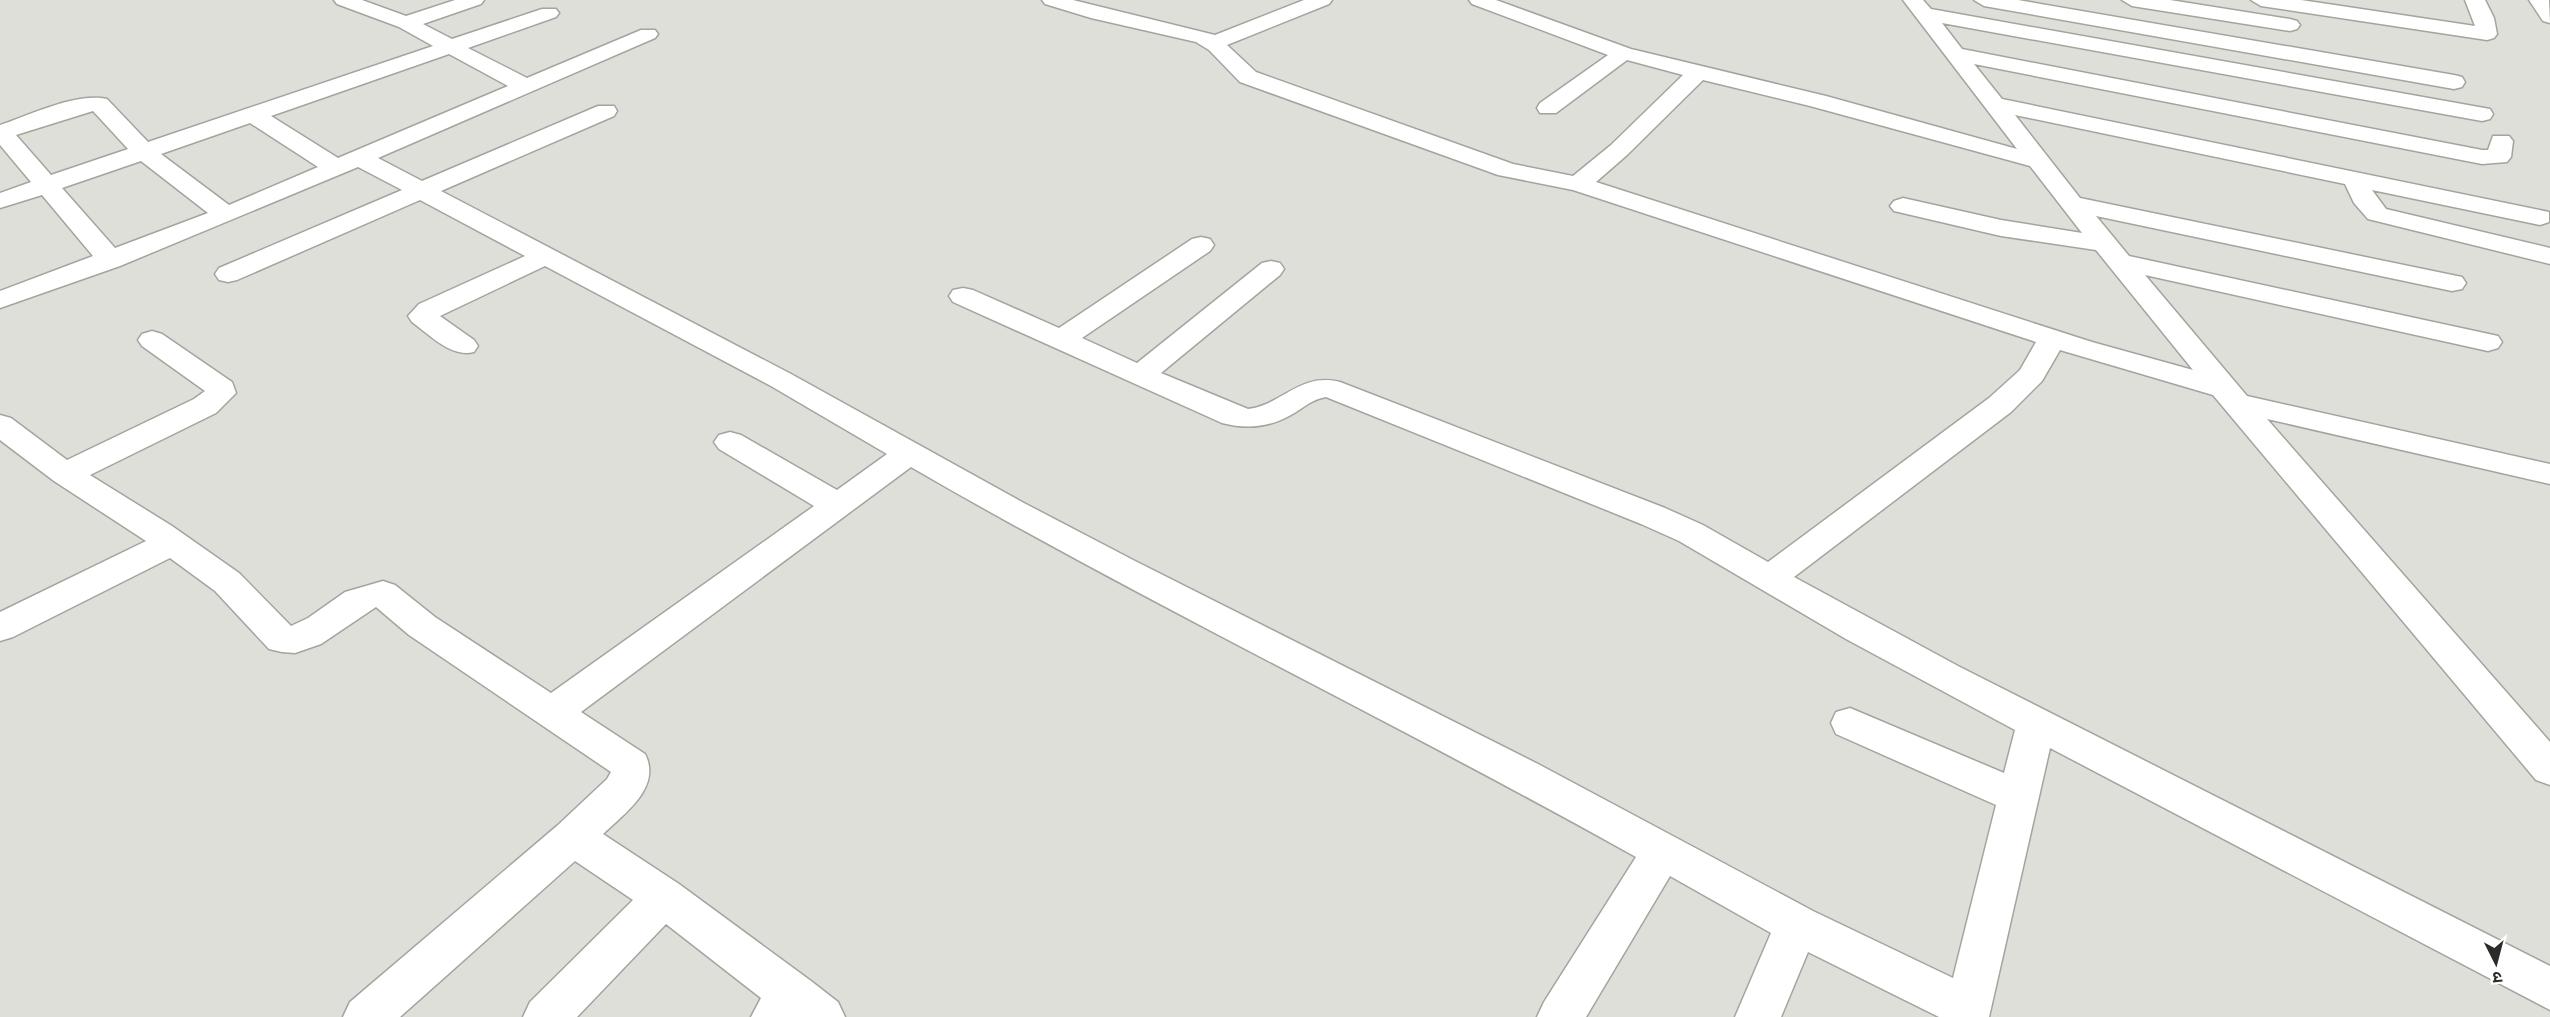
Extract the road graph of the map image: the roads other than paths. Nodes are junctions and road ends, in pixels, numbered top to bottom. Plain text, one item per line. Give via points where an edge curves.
1 (344, 0) edge
2 (474, 0) edge
3 (1052, 0) edge
4 (1322, 0) edge
5 (1479, 0) edge
6 (1984, 0) edge
7 (2132, 0) edge
8 (2261, 0) edge
9 (2475, 0) edge
10 (2540, 0) edge
11 (1918, 7) edge
12 (549, 13) dead end
13 (2550, 17) edge
14 (406, 23) junction
15 (2308, 28) dead end
16 (648, 34) dead end
17 (1214, 43) junction
18 (448, 47) junction
19 (1624, 53) junction
20 (1954, 54) junction
21 (1699, 71) junction
22 (2454, 82) dead end
23 (525, 86) junction
24 (1993, 104) junction
25 (1548, 108) dead end
26 (606, 111) dead end
27 (252, 114) junction
28 (2482, 114) dead end
29 (1, 133) edge
30 (2501, 141) dead end
31 (144, 152) junction
32 (2038, 161) junction
33 (349, 164) junction
34 (2355, 179) junction
35 (1578, 183) junction
36 (47, 185) junction
37 (421, 192) junction
38 (0, 201) edge
39 (2072, 204) junction
40 (1903, 206) dead end
41 (226, 215) junction
42 (2540, 218) dead end
43 (1201, 245) dead end
44 (2112, 253) junction
45 (546, 256) junction
46 (2550, 256) edge
47 (111, 260) junction
48 (1271, 269) dead end
49 (228, 274) dead end
50 (2452, 283) dead end
51 (963, 296) dead end
52 (1, 297) edge
53 (1062, 339) junction
54 (2052, 339) junction
55 (152, 340) dead end
56 (2488, 342) dead end
57 (464, 346) dead end
58 (1140, 376) junction
59 (2231, 395) junction
60 (0, 425) edge
61 (730, 442) dead end
62 (911, 452) junction
63 (65, 474) junction
64 (2550, 474) edge
65 (838, 505) junction
66 (171, 543) junction
67 (1770, 578) junction
68 (0, 628) edge
69 (551, 712) junction
70 (1850, 723) dead end
71 (2036, 724) junction
72 (2550, 769) edge
73 (2019, 797) junction
74 (573, 837) junction
75 (1663, 850) junction
76 (664, 897) junction
77 (1797, 925) junction
78 (2550, 990) edge
79 (797, 1010) edge
80 (1967, 1013) edge
81 (366, 1017) edge
82 (546, 1017) edge
83 (1560, 1017) edge
84 (1758, 1017) edge

1 - 14 street
2 - 14 street
3 - 17 street via 1192,34
4 - 17 street
5 - 19 street
6 - 22 street
7 - 15 street
8 - 9 street via 2487,34
10 - 13 street
11 - 20 street
11 - 28 street
12 - 18 street
14 - 18 street
16 - 23 street
17 - 35 street via 1248,77 1507,170
18 - 23 street
18 - 27 street
19 - 21 street
19 - 25 street
20 - 24 street
20 - 30 street via 2482,157 2499,157
21 - 32 street
21 - 35 street via 1619,150
23 - 33 street
24 - 32 street
24 - 34 street
26 - 37 street
27 - 31 street
27 - 33 street
29 - 31 street via 82,105 96,104
29 - 36 street
31 - 36 street
31 - 41 street
32 - 39 street
33 - 37 street
33 - 41 street
34 - 42 street
34 - 46 street via 2366,203 2377,214
35 - 54 street
36 - 38 street
36 - 47 street
37 - 45 street
37 - 49 street
39 - 44 street
39 - 50 street
40 - 44 street
41 - 47 street
43 - 53 street
44 - 56 street
44 - 59 street
45 - 57 street via 422,316
45 - 62 street
47 - 52 street
48 - 58 street
51 - 53 street
53 - 58 street
54 - 59 street
54 - 67 street via 2032,375 2000,405
55 - 63 street via 221,388 221,393 206,406
58 - 67 street via 1233,416 1254,420 1319,388 1339,391 1653,516
59 - 64 street
59 - 72 street
60 - 63 street
61 - 65 street
62 - 65 street
62 - 75 street via 1092,554
63 - 66 street
65 - 69 street
66 - 68 street
66 - 69 street via 227,582 282,639 303,638 368,597 382,594 422,626
67 - 71 street
69 - 74 street via 630,765 630,779 621,791
70 - 73 street
71 - 73 street
71 - 78 street
73 - 80 street
74 - 76 street
74 - 81 street
75 - 77 street
75 - 83 street
76 - 79 street
76 - 82 street
77 - 80 street
77 - 84 street

